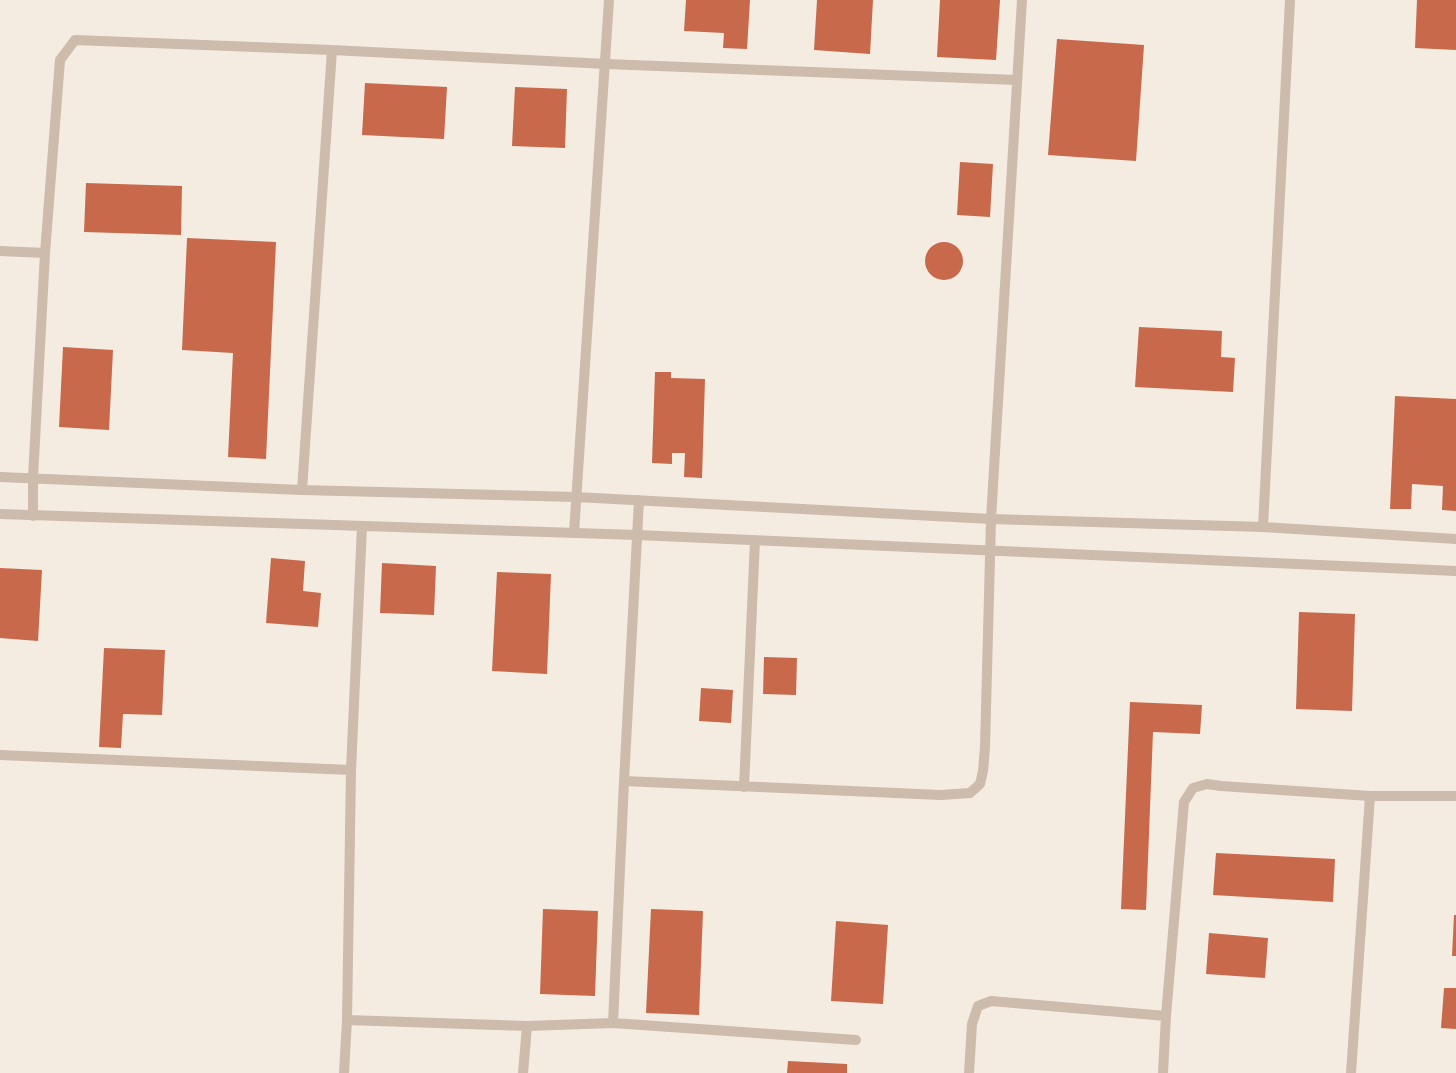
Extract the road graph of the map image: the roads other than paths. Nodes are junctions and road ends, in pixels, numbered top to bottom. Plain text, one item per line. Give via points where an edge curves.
1 (609, 0) edge
2 (1022, 0) edge
3 (1290, 0) edge
4 (332, 50) junction
5 (606, 64) junction
6 (1017, 80) junction
7 (0, 252) edge
8 (45, 254) junction
9 (0, 477) edge
10 (33, 478) junction
11 (302, 490) junction
12 (576, 497) junction
13 (639, 500) junction
14 (0, 514) edge
15 (33, 516) junction
16 (991, 519) junction
17 (362, 526) junction
18 (1262, 527) junction
19 (574, 533) junction
20 (638, 535) junction
21 (1456, 539) edge
22 (755, 540) junction
23 (991, 549) junction
24 (1456, 571) edge
25 (0, 754) edge
26 (351, 770) junction
27 (624, 781) junction
28 (744, 787) junction
29 (1370, 796) junction
30 (1456, 796) edge
31 (1166, 1016) junction
32 (347, 1020) junction
33 (613, 1023) junction
34 (526, 1026) junction
35 (856, 1040) dead end
36 (344, 1073) edge
37 (524, 1073) edge
38 (969, 1073) edge
39 (1163, 1073) edge
40 (1351, 1073) edge

1 - 5 street
2 - 6 street
3 - 18 street
4 - 5 street
4 - 8 street via 75,40 60,60
4 - 11 street
5 - 6 street
5 - 12 street
6 - 16 street
7 - 8 street
8 - 10 street
9 - 10 street
10 - 11 street
10 - 15 street
11 - 12 street
12 - 13 street
12 - 19 street
13 - 16 street
13 - 20 street
14 - 15 street
15 - 17 street
16 - 18 street
16 - 23 street
17 - 19 street
17 - 26 street
18 - 21 street
19 - 20 street
20 - 22 street
20 - 27 street
22 - 23 street
22 - 28 street
23 - 24 street
23 - 28 street via 985,747 980,784 970,793 941,795
25 - 26 street
26 - 32 street
27 - 28 street
27 - 33 street
29 - 30 street
29 - 31 street via 1207,784 1193,788 1184,802
29 - 40 street
31 - 38 street via 991,1001 978,1006 972,1024
31 - 39 street
32 - 34 street
32 - 36 street
33 - 34 street
33 - 35 street
34 - 37 street

